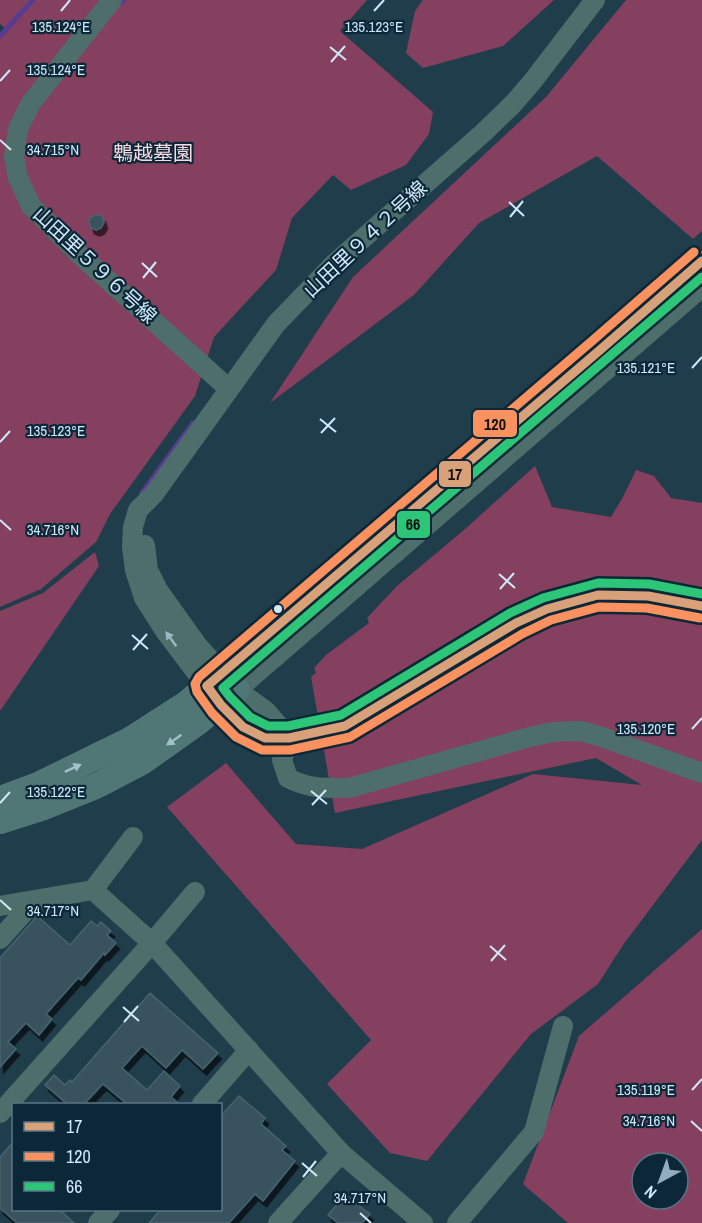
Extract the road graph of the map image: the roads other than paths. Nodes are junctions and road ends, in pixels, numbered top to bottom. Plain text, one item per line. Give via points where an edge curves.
1 (112, 0) edge
2 (595, 0) edge
3 (702, 261) edge
4 (702, 287) edge
5 (229, 389) junction
6 (702, 606) edge
7 (222, 688) junction
8 (289, 738) junction
9 (702, 772) edge
10 (0, 799) edge
11 (0, 821) edge
12 (133, 837) dead end
13 (93, 890) junction
14 (195, 892) dead end
15 (34, 901) junction
16 (0, 906) edge
17 (0, 939) edge
18 (152, 943) junction
19 (562, 1026) dead end
20 (249, 1050) junction
21 (203, 1103) edge
22 (0, 1113) edge
23 (340, 1153) junction
24 (108, 1211) edge
25 (98, 1223) edge
26 (278, 1223) edge
27 (423, 1223) edge
28 (457, 1223) edge

1 - 5 street, 山田里５９６号線 via 31,103 18,129 14,157 18,178 31,206 63,238
2 - 5 street, 山田里９４２号線 via 513,104 335,263 276,324
3 - 7 street
4 - 7 street
5 - 7 street, 山田里９４２号線 via 138,510 132,547 144,598 165,631
6 - 8 street, 山田里９４２号線 via 648,596 598,595 547,609 516,623 345,726
7 - 8 street, 山田里９４２号線 via 234,719 243,726 265,738
10 -> 7 main road via 130,740 186,704
7 -> 11 main road via 197,723 142,762 96,786
8 - 9 street via 282,760 288,778 320,788 349,788 554,732 580,731 599,736
12 - 13 street
13 - 15 street
13 - 18 street
14 - 18 street
15 - 16 street
15 - 17 street
18 - 20 street
18 - 22 street
19 - 28 street via 534,1132
20 - 21 street
20 - 23 street
23 - 26 street
23 - 27 street
24 - 25 street

